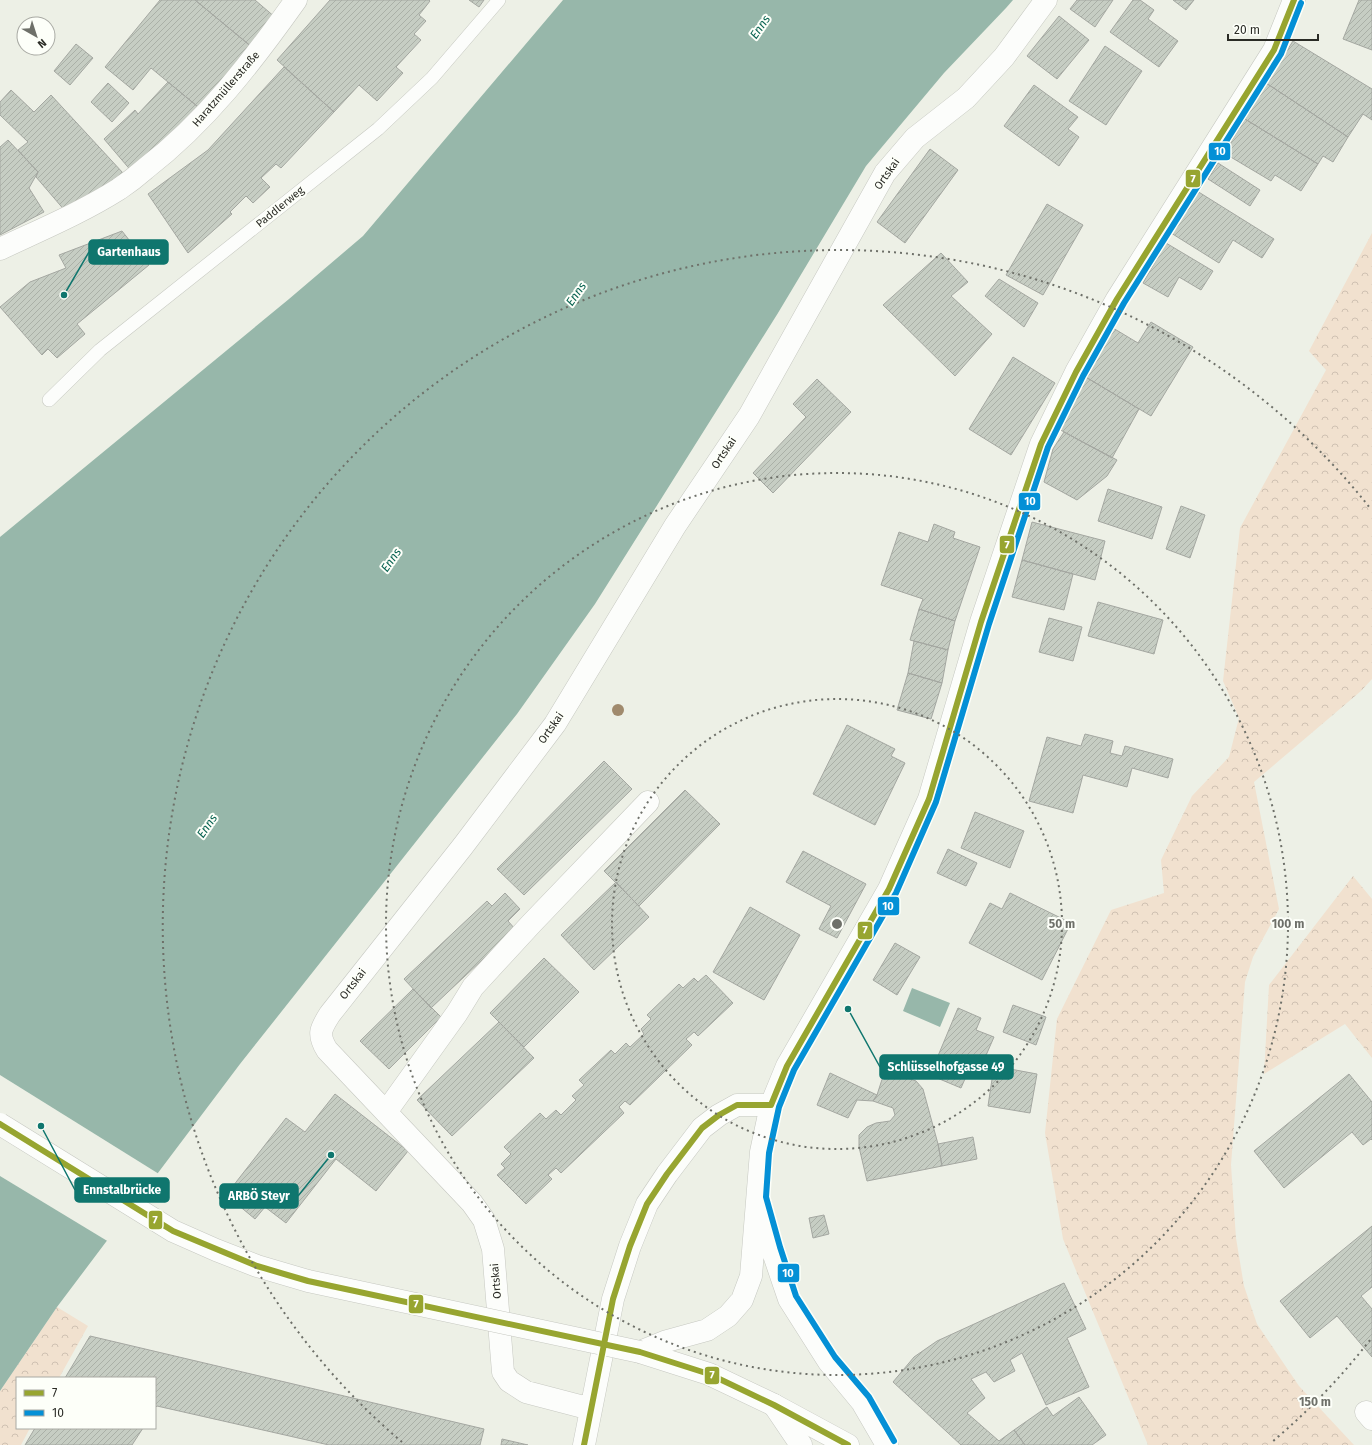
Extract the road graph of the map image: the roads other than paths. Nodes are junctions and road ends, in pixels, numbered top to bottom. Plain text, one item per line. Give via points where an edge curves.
1 (296, 0) edge
2 (499, 0) edge
3 (1046, 0) edge
4 (1294, 0) edge
5 (0, 249) edge
6 (48, 400) dead end
7 (648, 802) dead end
8 (771, 1105) junction
9 (386, 1112) junction
10 (0, 1124) edge
11 (758, 1198) junction
12 (665, 1350) junction
13 (774, 1404) junction
14 (591, 1409) junction
15 (584, 1445) edge
16 (801, 1445) edge
17 (848, 1445) edge
18 (887, 1445) edge

1 - 5 street, Haratzmüllerstraße via 259,52 213,108 168,152 120,188 82,211
2 - 6 lane, Paddlerweg via 432,78 378,129 100,350
3 - 9 street, Ortskai via 1004,57 966,98 915,138 885,174 749,416 675,526 555,724 322,1026 320,1036 327,1050
4 - 8 street via 1274,50 1117,299 1040,444 982,622 929,800 889,889 787,1066
7 - 9 street via 473,987
8 - 11 street via 761,1152
8 - 14 street via 737,1105 702,1128 648,1204 630,1246 613,1299
9 - 14 street, Ortskai via 472,1203 484,1220 493,1249 503,1372 509,1381 526,1392
10 - 12 street, bridge via 172,1231 257,1266 316,1283 640,1352
11 - 12 street via 751,1276 742,1300 728,1316 707,1330
11 - 18 street via 789,1299 829,1362 862,1402
12 - 13 street
13 - 16 street
13 - 17 street
14 - 15 street

